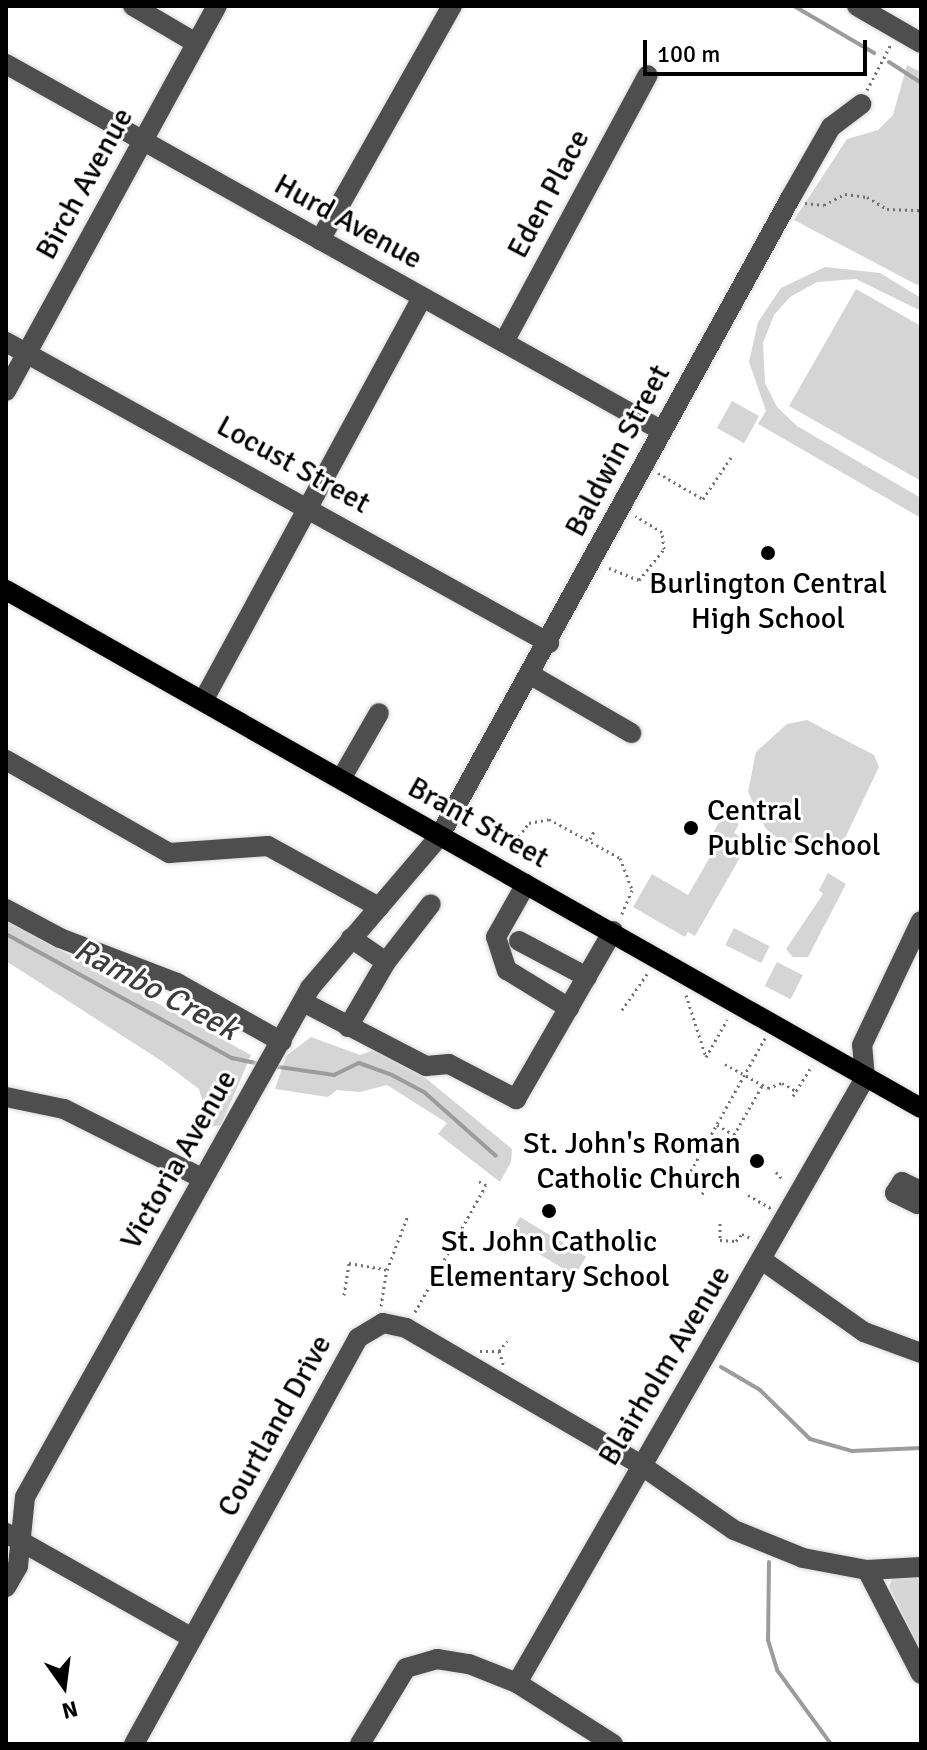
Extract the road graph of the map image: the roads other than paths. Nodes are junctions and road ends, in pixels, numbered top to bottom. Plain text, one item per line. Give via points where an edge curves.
1 (133, 6) edge
2 (217, 6) edge
3 (452, 6) edge
4 (857, 6) edge
5 (894, 19) edge
6 (196, 43) junction
7 (921, 43) edge
8 (6, 64) edge
9 (648, 75) dead end
10 (861, 104) road end
11 (142, 141) junction
12 (320, 240) junction
13 (422, 298) junction
14 (6, 342) edge
15 (504, 342) junction
16 (27, 354) junction
17 (6, 391) edge
18 (662, 431) junction
19 (306, 505) junction
20 (6, 590) edge
21 (549, 643) junction
22 (531, 675) junction
23 (203, 701) junction
24 (379, 713) dead end
25 (631, 733) dead end
26 (6, 760) edge
27 (341, 779) junction
28 (439, 837) junction
29 (526, 884) junction
30 (431, 904) dead end
31 (379, 907) junction
32 (6, 909) edge
33 (921, 921) edge
34 (613, 931) junction
35 (351, 938) junction
36 (519, 941) dead end
37 (386, 962) junction
38 (587, 977) junction
39 (303, 1002) junction
40 (569, 1008) junction
41 (348, 1027) junction
42 (279, 1046) junction
43 (865, 1078) junction
44 (6, 1097) edge
45 (921, 1108) edge
46 (202, 1178) junction
47 (921, 1191) edge
48 (921, 1198) edge
49 (766, 1254) junction
50 (921, 1353) edge
51 (641, 1465) junction
52 (13, 1537) edge
53 (921, 1567) edge
54 (867, 1570) junction
55 (6, 1587) edge
56 (192, 1638) junction
57 (921, 1674) edge
58 (517, 1683) junction
59 (588, 1738) edge
60 (134, 1744) edge
61 (360, 1744) edge
62 (613, 1744) edge

1 - 6 street
2 - 6 street, Birch Avenue
3 - 12 street
4 - 5 street
5 - 7 street
6 - 11 street, Birch Avenue
8 - 11 street, Hurd Avenue
9 - 15 street, Eden Place
10 - 18 street, Baldwin Street via 831,127
11 - 12 street, Hurd Avenue
11 - 16 street, Birch Avenue
12 - 13 street, Hurd Avenue
13 - 15 street, Hurd Avenue
13 - 19 street
14 - 16 street, Locust Street
15 - 18 street, Hurd Avenue
16 - 17 street, Birch Avenue
16 - 19 street, Locust Street
18 - 21 street, Baldwin Street
19 - 21 street, Locust Street
19 - 23 street
20 - 23 main road, Brant Street
21 - 22 street, Baldwin Street
22 - 25 street
22 - 28 street, Baldwin Street
23 - 27 main road, Brant Street
24 - 27 street
26 - 31 street via 169,853 268,846
27 - 28 main road, Brant Street
28 - 29 main road, Brant Street
28 - 31 street, Victoria Avenue
29 - 34 main road, Brant Street
29 - 40 street via 496,937 507,970
30 - 37 street
31 - 35 street, Victoria Avenue
32 - 42 street via 60,938 177,983
33 - 43 street via 862,1045
34 - 38 street
34 - 43 main road, Brant Street
35 - 37 street
35 - 39 street, Victoria Avenue
36 - 38 street
37 - 41 street
38 - 40 street
39 - 41 street
39 - 42 street, Victoria Avenue
40 - 41 street via 516,1099 449,1064 426,1066
42 - 46 street, Victoria Avenue
43 - 45 main road, Brant Street
43 - 49 street, Blairholm Avenue
44 - 46 street via 64,1109
46 - 52 street, Victoria Avenue via 25,1497
47 - 48 street via 902,1182 895,1193 918,1204
49 - 50 street via 864,1332
49 - 51 street, Blairholm Avenue
51 - 54 street via 734,1530 803,1558
51 - 56 street, Courtland Drive via 406,1328 383,1323 358,1338
51 - 58 street, Blairholm Avenue
52 - 55 street, Victoria Avenue via 18,1566
52 - 56 street
53 - 54 street
54 - 57 street
56 - 60 street, Courtland Drive
58 - 59 street
58 - 61 street via 469,1664 437,1659 406,1668
59 - 62 street

